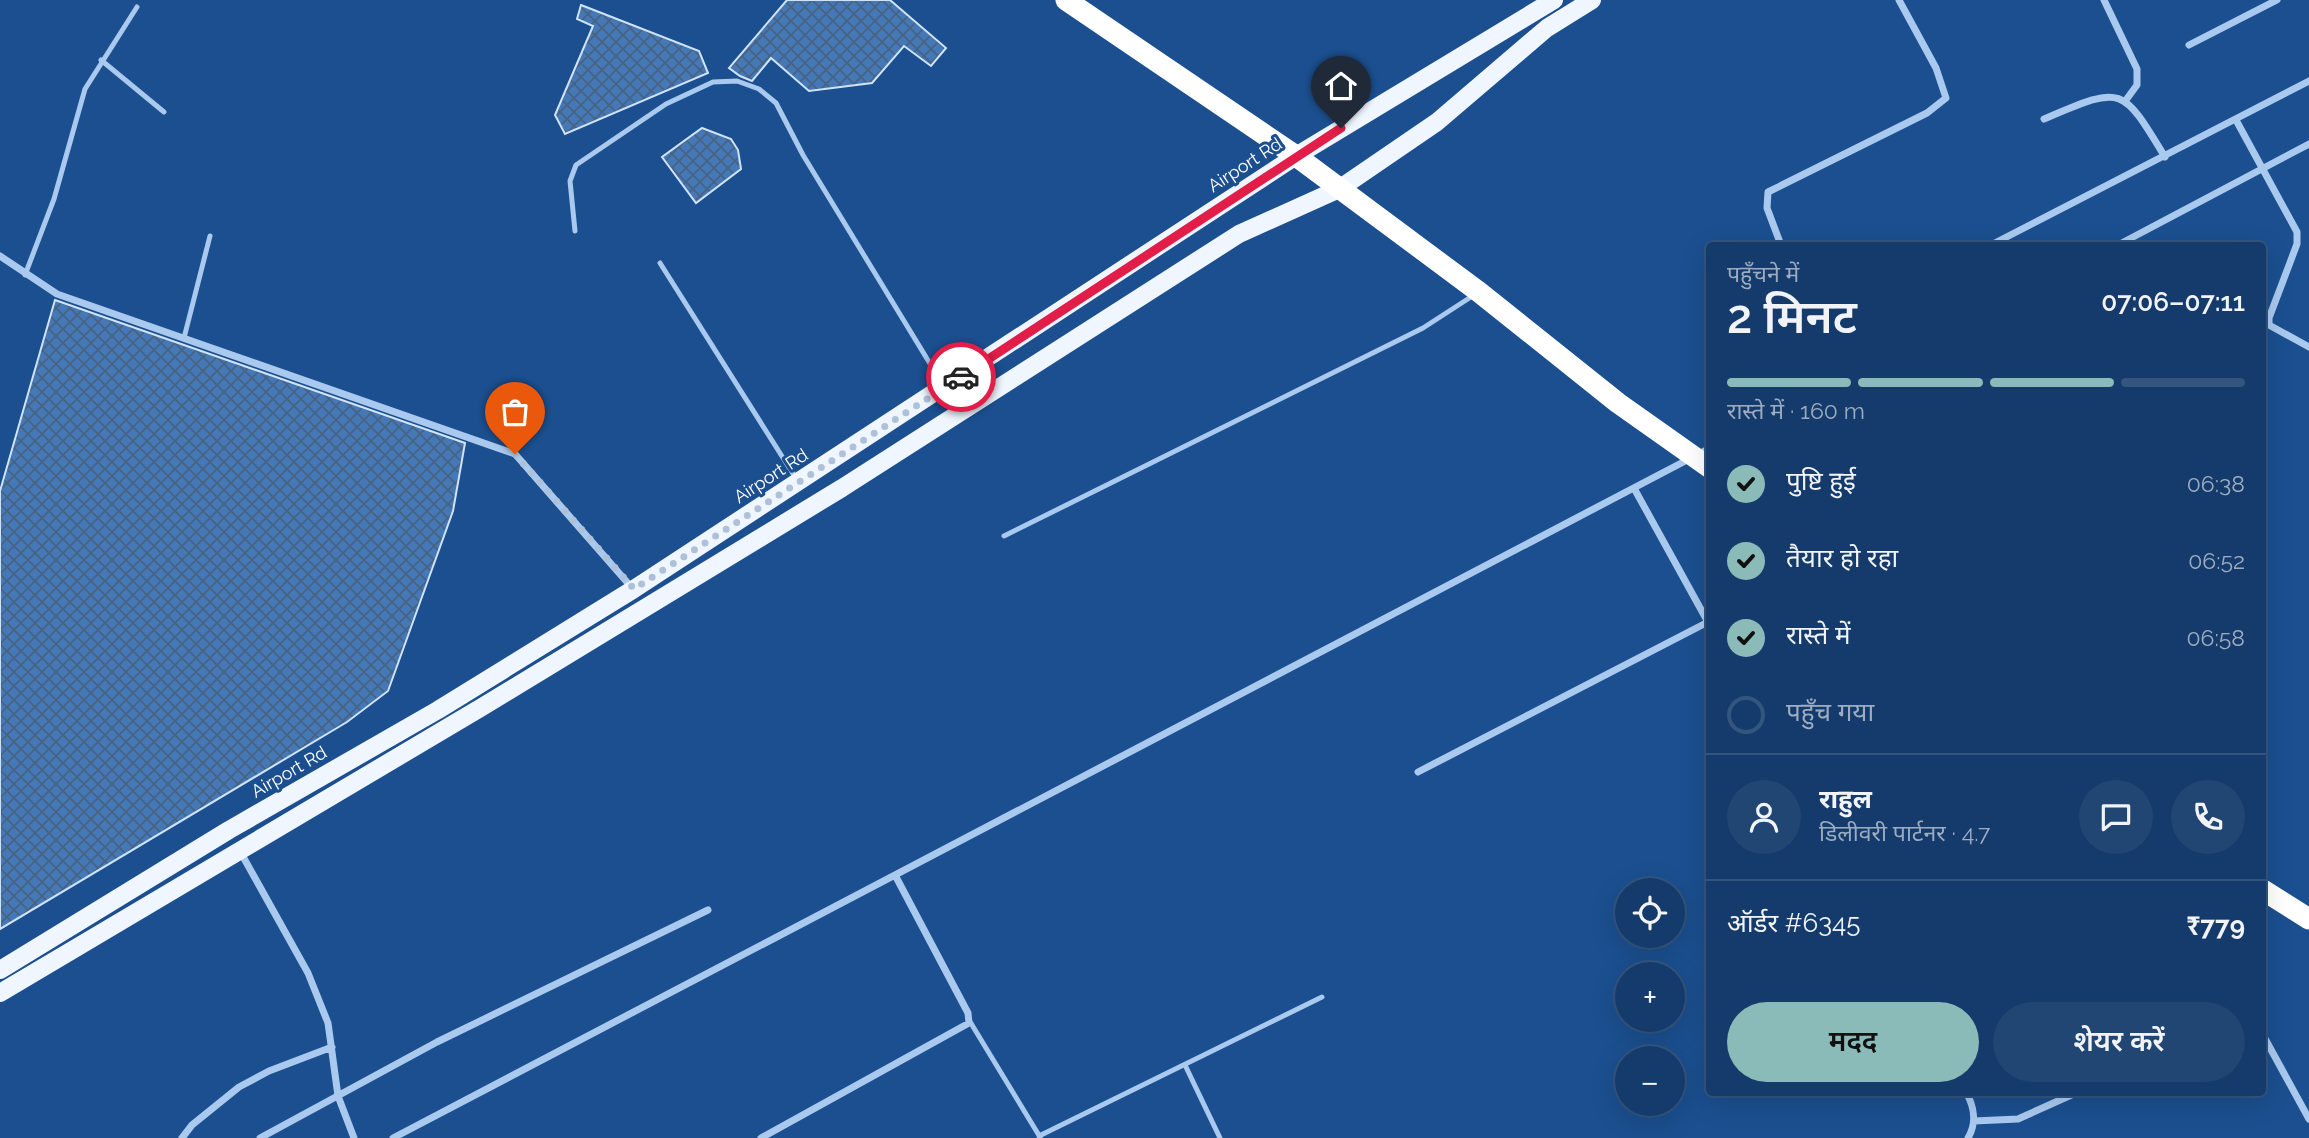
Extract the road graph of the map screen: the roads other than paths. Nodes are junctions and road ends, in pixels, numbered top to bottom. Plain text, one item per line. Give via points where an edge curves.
1 (1066, 0) edge
2 (1554, 0) edge
3 (1592, 0) edge
4 (1899, 0) edge
5 (2104, 0) edge
6 (2277, 0) edge
7 (137, 7) dead end
8 (2189, 45) dead end
9 (101, 61) junction
10 (2309, 81) edge
11 (2126, 100) junction
12 (164, 112) dead end
13 (2044, 119) dead end
14 (2236, 120) junction
15 (2309, 144) edge
16 (1296, 156) junction
17 (2165, 157) junction
18 (2261, 168) junction
19 (1339, 189) junction
20 (575, 231) dead end
21 (210, 236) dead end
22 (1780, 242) edge
23 (1997, 242) edge
24 (2124, 242) edge
25 (0, 256) edge
26 (660, 262) dead end
27 (25, 275) junction
28 (1479, 292) junction
29 (184, 338) junction
30 (2309, 348) edge
31 (944, 388) junction
32 (1704, 457) edge
33 (799, 482) junction
34 (1635, 490) junction
35 (1004, 536) dead end
36 (634, 589) junction
37 (1706, 619) edge
38 (1706, 626) edge
39 (1418, 772) dead end
40 (241, 852) junction
41 (895, 874) junction
42 (2266, 892) edge
43 (708, 910) dead end
44 (2309, 919) edge
45 (0, 970) edge
46 (0, 993) edge
47 (1322, 996) dead end
48 (969, 1020) junction
49 (2266, 1040) edge
50 (332, 1047) junction
51 (1185, 1065) junction
52 (338, 1096) junction
53 (1967, 1096) edge
54 (2069, 1096) edge
55 (2309, 1119) edge
56 (1974, 1121) junction
57 (1040, 1137) edge
58 (182, 1138) edge
59 (260, 1138) edge
60 (354, 1138) edge
61 (393, 1138) edge
62 (761, 1138) edge
63 (1220, 1138) edge
64 (1968, 1138) edge

1 - 16 highway
2 - 16 main road, Airport Rd
3 - 19 main road via 1547,28 1437,122
4 - 22 street via 1936,68 1946,98 1927,113 1768,192 1767,208
5 - 11 street via 2137,69 2137,85
6 - 8 street
7 - 9 lane
9 - 12 lane
9 - 27 lane via 85,89 54,199
10 - 14 street
11 - 13 street via 2100,96
11 - 17 street
14 - 17 street
14 - 18 street
15 - 18 street
16 - 19 highway
16 - 31 main road, Airport Rd
17 - 23 street
18 - 24 street
18 - 30 street via 2297,238 2269,325
19 - 28 highway
19 - 40 main road via 1239,234 842,488
20 - 31 lane via 570,181 576,165 666,104 713,82 737,81 760,89 776,103
21 - 29 lane
25 - 27 street
26 - 33 lane
27 - 29 street via 57,294
28 - 32 highway via 1618,403
28 - 35 lane via 1423,328
29 - 36 street via 515,454
31 - 33 main road, Airport Rd
32 - 34 street
33 - 36 main road, Airport Rd
34 - 37 street
34 - 41 street
36 - 45 main road, Airport Rd
38 - 39 street
40 - 46 main road
40 - 50 street via 308,973 328,1023
41 - 48 street
41 - 61 street
42 - 44 highway
43 - 52 street via 437,1042
47 - 51 lane
48 - 57 lane
48 - 62 street
49 - 55 street
50 - 52 street
50 - 58 street via 239,1087
51 - 57 lane
51 - 63 lane
52 - 59 street
52 - 60 street
53 - 56 street
54 - 56 street via 2018,1119
56 - 64 street

